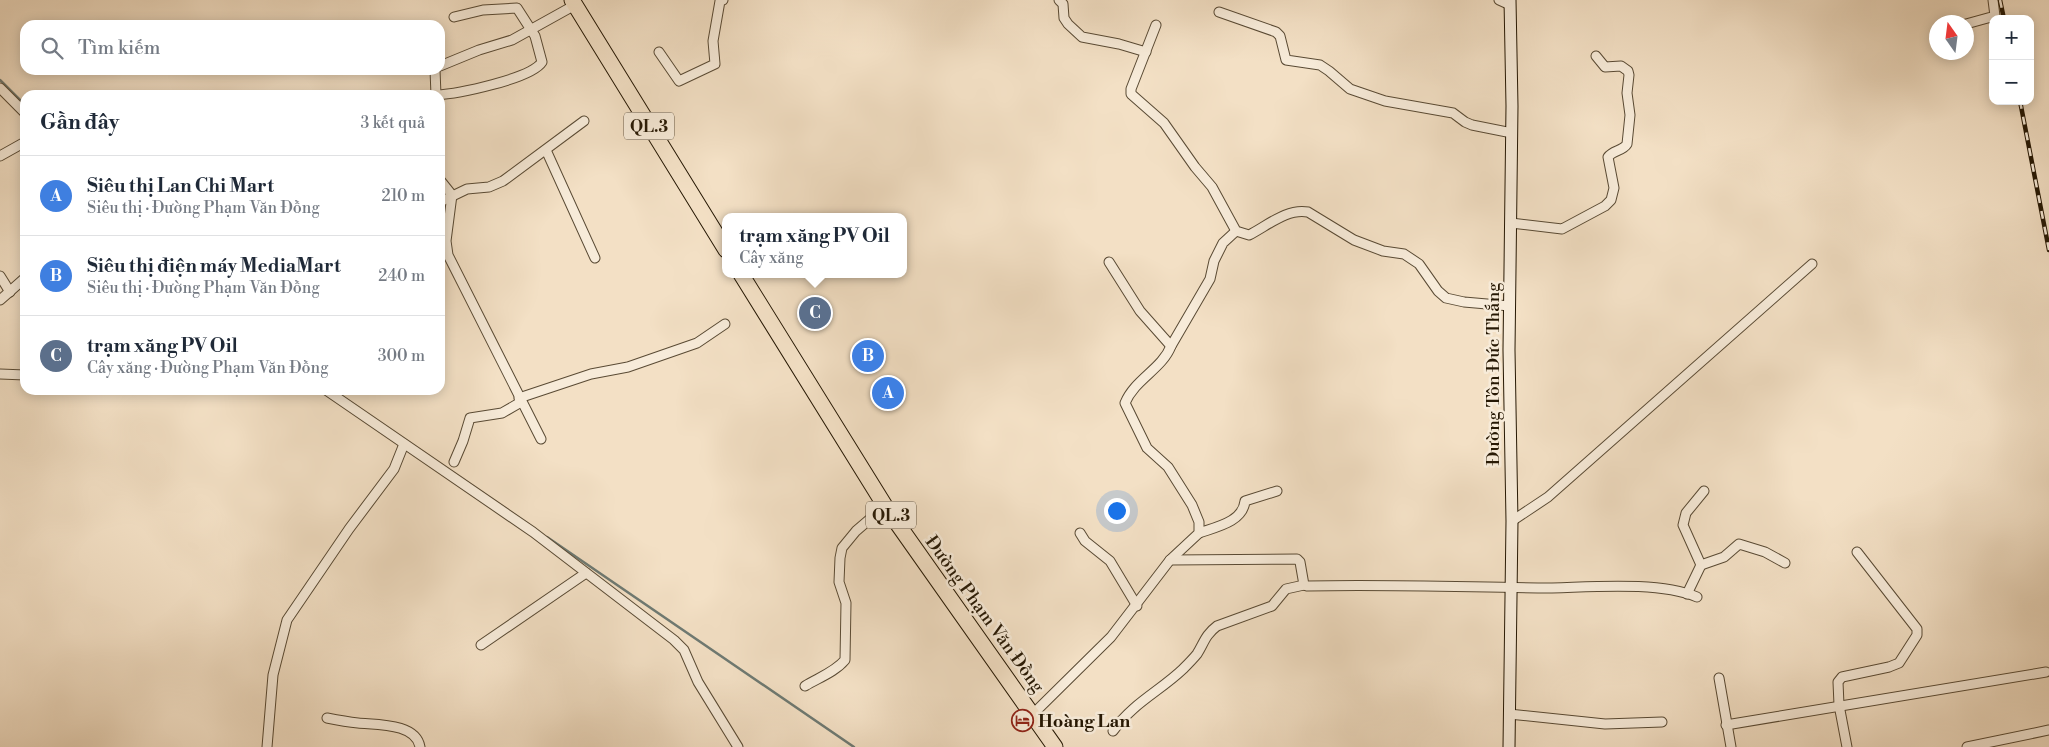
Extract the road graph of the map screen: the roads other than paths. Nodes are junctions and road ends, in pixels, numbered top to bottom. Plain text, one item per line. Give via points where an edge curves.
1 (723, 0) edge
2 (1059, 0) edge
3 (1499, 0) edge
4 (1993, 0) edge
5 (574, 2) edge
6 (1510, 2) edge
7 (1219, 12) dead end
8 (454, 17) dead end
9 (1974, 22) edge
10 (1156, 25) dead end
11 (530, 30) junction
12 (659, 52) dead end
13 (1146, 52) junction
14 (1596, 56) dead end
15 (445, 64) edge
16 (434, 75) edge
17 (0, 88) edge
18 (436, 90) edge
19 (445, 94) edge
20 (20, 108) edge
21 (584, 121) dead end
22 (1512, 133) junction
23 (20, 145) edge
24 (546, 150) junction
25 (0, 156) edge
26 (445, 186) edge
27 (452, 195) junction
28 (445, 199) edge
29 (1511, 223) junction
30 (1236, 231) junction
31 (722, 243) edge
32 (595, 258) dead end
33 (1109, 262) dead end
34 (1812, 264) dead end
35 (0, 276) edge
36 (743, 278) edge
37 (20, 283) edge
38 (10, 292) junction
39 (0, 300) edge
40 (1510, 306) junction
41 (725, 324) dead end
42 (1171, 346) junction
43 (0, 374) edge
44 (20, 375) edge
45 (333, 395) edge
46 (520, 400) junction
47 (541, 439) dead end
48 (404, 444) junction
49 (454, 462) dead end
50 (1277, 491) dead end
51 (1704, 491) dead end
52 (885, 506) junction
53 (1512, 521) junction
54 (1199, 532) junction
55 (1080, 533) dead end
56 (1857, 552) dead end
57 (1170, 560) junction
58 (1785, 563) dead end
59 (1700, 565) junction
60 (586, 573) junction
61 (1304, 585) junction
62 (1510, 587) junction
63 (1688, 594) junction
64 (1696, 597) dead end
65 (1137, 606) junction
66 (481, 645) dead end
67 (2046, 672) dead end
68 (1719, 678) dead end
69 (805, 686) dead end
70 (1839, 705) junction
71 (1033, 714) junction
72 (1509, 714) junction
73 (327, 718) dead end
74 (1662, 722) dead end
75 (1726, 725) junction
76 (2049, 730) edge
77 (1113, 731) dead end
78 (2001, 744) edge
79 (266, 747) edge
80 (420, 747) edge
81 (738, 747) edge
82 (1055, 747) edge
83 (1509, 747) edge
84 (1731, 747) edge
85 (1847, 747) edge
86 (1967, 747) edge

1 - 12 street via 720,1 713,41 715,64 679,80
2 - 13 street via 1063,4 1064,18 1082,37
3 - 6 street
4 - 9 street via 1995,16
5 - 11 street
5 - 31 highway, QL.3
6 - 22 main road, Đường Tôn Đức Thắng
7 - 22 street via 1276,32 1286,60 1320,65 1350,89 1394,104 1453,113 1472,125
8 - 11 street via 483,10 517,8
10 - 13 street
11 - 15 street via 512,40
11 - 19 street via 535,36 540,65 506,80
13 - 30 street via 1130,94 1164,123 1212,187
14 - 29 street via 1605,67 1621,66 1629,75 1627,144 1608,157 1614,188 1610,200 1605,206 1562,229
16 - 18 street
17 - 20 street
21 - 24 street
22 - 29 main road, Đường Tôn Đức Thắng
23 - 25 street
24 - 27 street via 496,185 467,189
24 - 32 street
26 - 27 street
27 - 28 street
27 - 46 street via 446,249
29 - 40 main road, Đường Tôn Đức Thắng
30 - 40 street via 1249,235 1290,213 1308,212 1354,240 1383,251 1404,254 1419,264 1438,292 1446,298
30 - 42 street via 1223,243 1210,279
33 - 42 street via 1140,311
34 - 53 street via 1548,497
35 - 38 street
36 - 52 highway, Đường Phạm Văn Đồng / QL.3
37 - 38 street
38 - 39 street
40 - 53 main road, Đường Tôn Đức Thắng
41 - 46 street via 697,343 628,367 591,374
42 - 54 street via 1167,357 1129,394 1125,402 1147,448 1168,467 1192,505 1199,522
43 - 44 street
45 - 48 street
46 - 47 street
46 - 49 street via 502,413 470,418
48 - 60 street via 533,532
48 - 79 street via 394,469 287,620 273,675
50 - 54 street via 1245,501 1240,514 1220,526
51 - 59 street via 1686,513 1683,525
52 - 69 street via 842,548 839,582 846,603 845,660 833,671
52 - 71 highway, Đường Phạm Văn Đồng / QL.3
53 - 62 main road, Đường Tôn Đức Thắng
54 - 57 street
55 - 65 street via 1085,541 1110,560
56 - 70 street via 1912,621 1917,635 1899,663 1842,677 1838,682
57 - 61 street via 1298,559
57 - 65 street
58 - 59 street via 1765,552 1739,544 1724,557
59 - 63 street
60 - 66 street
60 - 81 street via 680,644 698,682
61 - 62 street
61 - 77 street via 1286,589 1272,606 1211,630 1197,654 1183,669 1136,704
62 - 63 street via 1639,587
62 - 72 main road, Đường Tôn Đức Thắng
63 - 64 street
65 - 71 street via 1102,647
67 - 70 street
68 - 75 street
70 - 75 street
70 - 85 street
71 - 82 highway, Đường Phạm Văn Đồng / QL.3
72 - 74 street via 1605,724
72 - 83 main road, Đường Tôn Đức Thắng
73 - 80 street via 403,729 415,736
75 - 84 street
76 - 78 street
78 - 86 street

